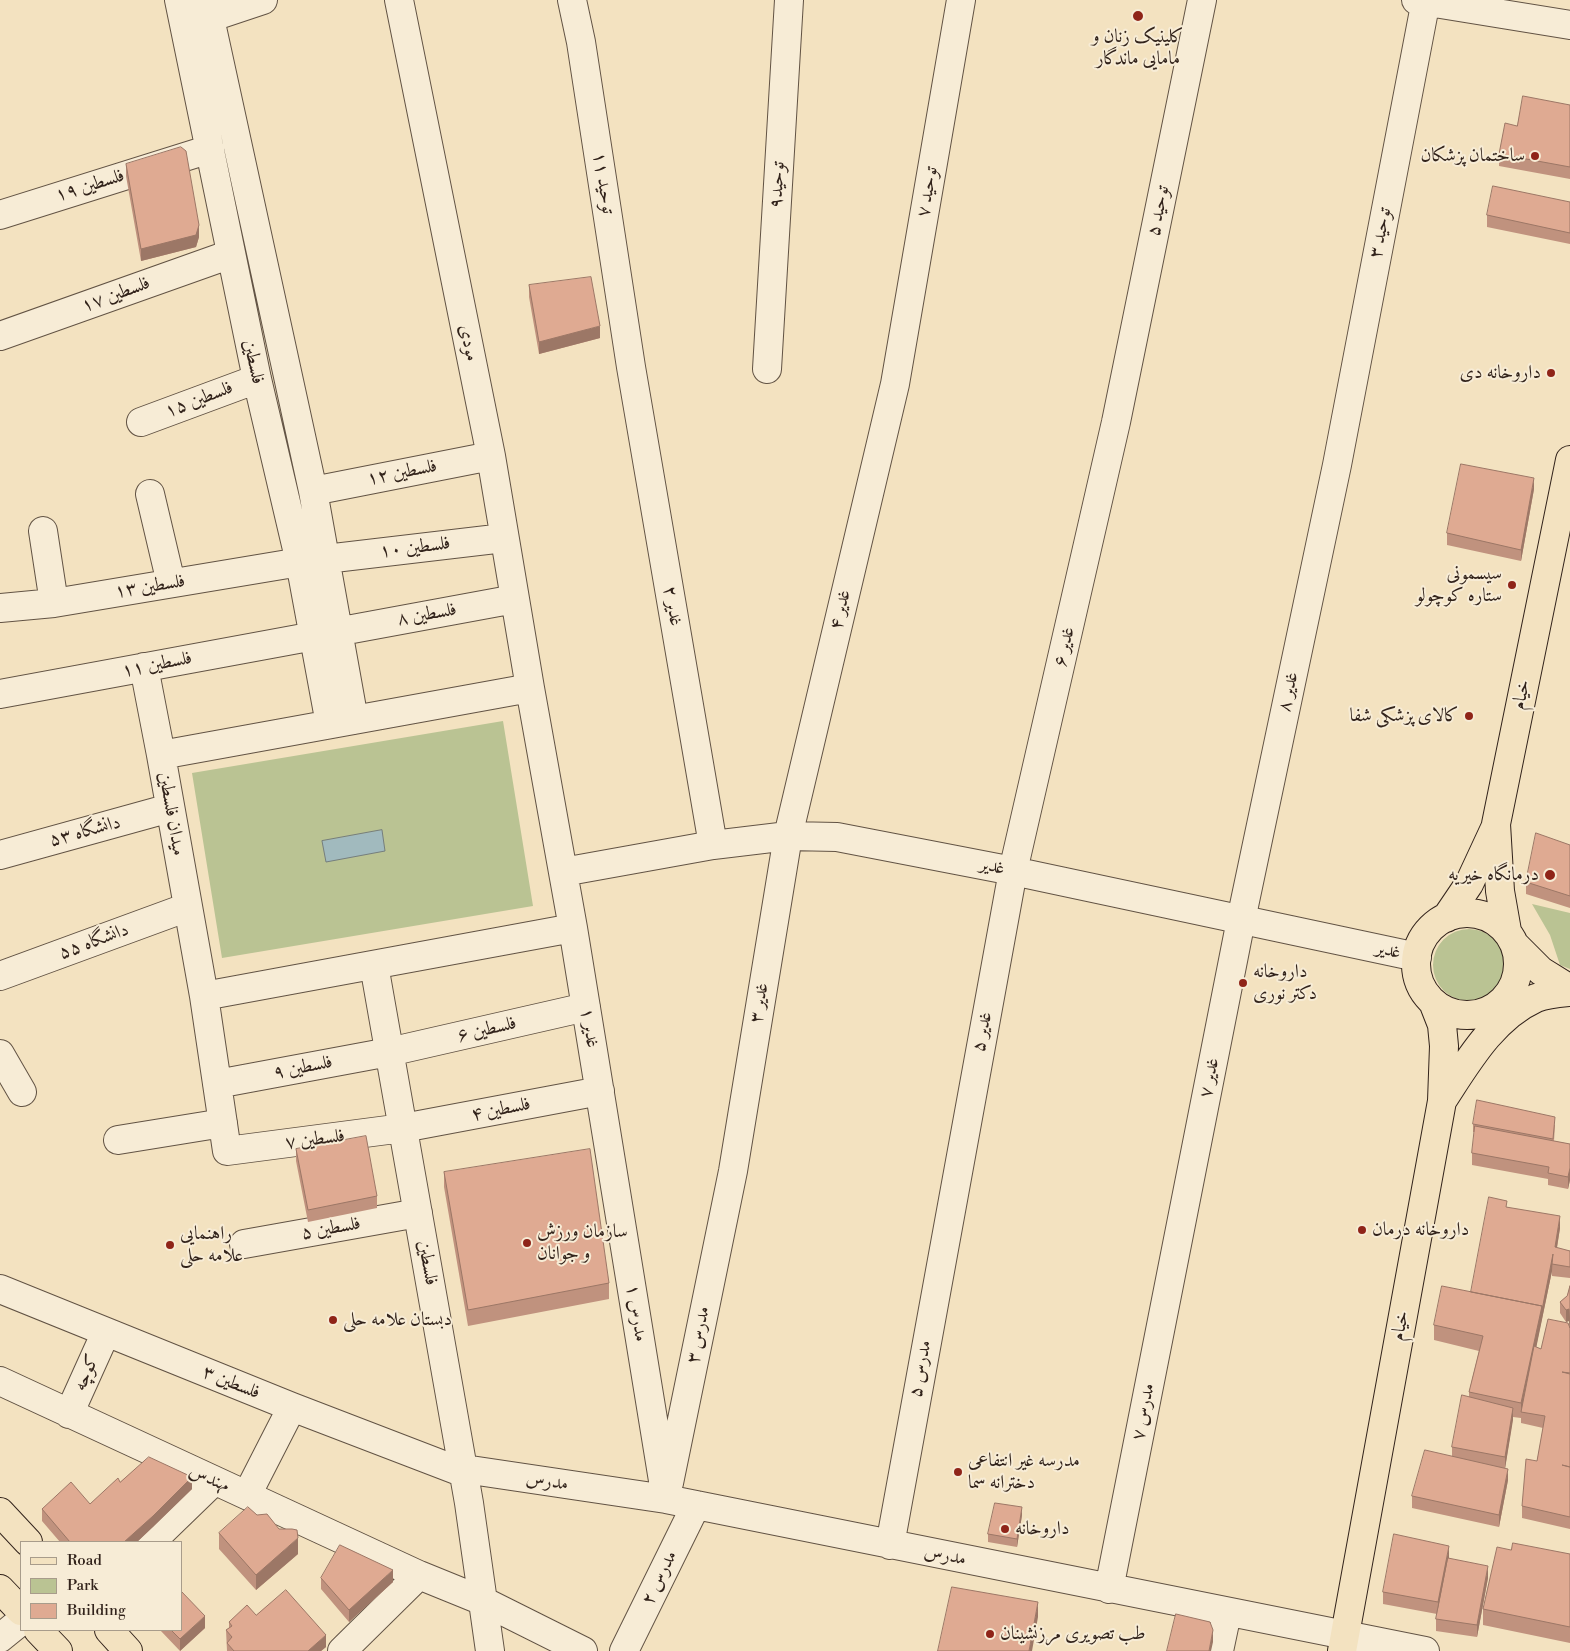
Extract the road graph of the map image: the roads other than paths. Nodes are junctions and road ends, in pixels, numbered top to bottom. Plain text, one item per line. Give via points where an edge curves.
1 (179, 0) edge
2 (263, 0) edge
3 (399, 0) edge
4 (572, 0) edge
5 (789, 0) edge
6 (961, 0) edge
7 (1202, 0) edge
8 (1422, 1) edge
9 (208, 9) edge
10 (1570, 26) edge
11 (210, 150) junction
12 (0, 214) edge
13 (231, 254) junction
14 (0, 336) edge
15 (631, 367) joint
16 (767, 369) dead end
17 (256, 378) junction
18 (895, 384) joint
19 (142, 422) dead end
20 (1116, 422) joint
21 (490, 456) junction
22 (1570, 460) edge
23 (1337, 465) joint
24 (313, 490) junction
25 (150, 494) dead end
26 (43, 531) dead end
27 (504, 538) junction
28 (312, 560) junction
29 (171, 583) junction
30 (515, 600) junction
31 (54, 603) junction
32 (0, 608) edge
33 (326, 633) junction
34 (144, 667) junction
35 (530, 688) junction
36 (0, 694) edge
37 (342, 722) junction
38 (161, 755) junction
39 (170, 808) junction
40 (1496, 824) junction
41 (788, 836) junction
42 (713, 845) junction
43 (0, 855) edge
44 (1013, 871) junction
45 (563, 872) junction
46 (188, 907) junction
47 (1446, 918) junction
48 (1240, 920) junction
49 (573, 928) junction
50 (1511, 938) junction
51 (1417, 957) junction
52 (374, 965) junction
53 (0, 976) edge
54 (1570, 990) edge
55 (204, 996) junction
56 (1433, 1002) junction
57 (586, 1007) junction
58 (389, 1052) junction
59 (0, 1054) edge
60 (217, 1084) junction
61 (600, 1091) junction
62 (22, 1092) dead end
63 (1442, 1101) junction
64 (223, 1123) junction
65 (606, 1127) joint
66 (403, 1128) junction
67 (118, 1140) dead end
68 (227, 1151) joint
69 (733, 1171) joint
70 (953, 1193) joint
71 (418, 1213) junction
72 (1179, 1235) joint
73 (244, 1244) dead end
74 (0, 1290) edge
75 (106, 1332) junction
76 (0, 1381) edge
77 (292, 1407) junction
78 (69, 1414) junction
79 (464, 1471) junction
80 (214, 1481) junction
81 (247, 1495) junction
82 (666, 1499) junction
83 (696, 1505) junction
84 (0, 1512) edge
85 (27, 1541) edge
86 (152, 1541) edge
87 (890, 1545) junction
88 (419, 1575) junction
89 (0, 1589) edge
90 (1109, 1589) junction
91 (483, 1601) junction
92 (20, 1610) edge
93 (1227, 1612) junction
94 (20, 1622) edge
95 (39, 1631) edge
96 (109, 1631) edge
97 (0, 1638) edge
98 (1343, 1643) edge
99 (58, 1651) edge
100 (128, 1651) edge
101 (342, 1651) edge
102 (490, 1651) edge
103 (583, 1651) edge
104 (624, 1651) edge
105 (1219, 1651) edge
106 (1425, 1651) edge

1 - 11 street, فلسطین
2 - 9 street
3 - 21 street, مودی
4 - 15 street, توحید ۱۱ via 583,52
5 - 16 street, توحید۹
6 - 18 street, توحید ۷
7 - 20 street, توحید ۵
8 - 10 street
8 - 23 street, توحید ۳
9 - 24 street, فلسطین
11 - 12 street, فلسطین ۱۹
11 - 13 street, فلسطین
13 - 14 street, فلسطین ۱۷
13 - 17 street, فلسطین
15 - 42 street, غدیر ۲
17 - 19 street, فلسطین ۱۵
17 - 28 street, فلسطین
18 - 41 street, غدیر ۴
20 - 44 street, غدیر ۶
21 - 24 street, فلسطین ۱۲
21 - 27 street, مودی
22 - 40 main road, خیام
23 - 48 street, غدیر ۸
24 - 28 street, فلسطین
25 - 29 street
26 - 31 street
27 - 28 street, فلسطین ۱۰
27 - 30 street, مودی
28 - 29 street, فلسطین ۱۳
28 - 33 street, فلسطین
29 - 31 street, فلسطین ۱۳
30 - 33 street, فلسطین ۸
30 - 35 street, مودی
31 - 32 street, فلسطین ۱۳
33 - 34 street, فلسطین ۱۱
33 - 37 street, فلسطین
34 - 36 street, فلسطین ۱۱
34 - 38 street
35 - 37 street, میدان فلسطین
35 - 45 street
37 - 38 street, میدان فلسطین
38 - 39 street, میدان فلسطین
39 - 43 street, دانشگاه ۵۳
39 - 46 street, میدان فلسطین
40 - 47 main road via 1469,884
40 - 50 main road, خیام via 1500,891
41 - 42 street, غدیر
41 - 44 street, غدیر via 837,837
41 - 69 street, غدیر ۳
42 - 45 street, غدیر
44 - 48 street, غدیر
44 - 70 street, غدیر ۵
45 - 49 street
46 - 53 street, دانشگاه ۵۵
46 - 55 street, میدان فلسطین
47 - 50 main road via 1462,913 1478,914 1494,920
47 - 51 main road via 1427,934
48 - 51 street, غدیر
48 - 72 street, غدیر ۷
49 - 52 street
49 - 57 street, غدیر ۱
50 - 54 main road via 1542,971
50 - 56 main road via 1519,962 1517,979 1509,994 1496,1007 1480,1014 1462,1016
51 - 56 main road via 1417,974 1422,989
52 - 55 street
52 - 58 street, فلسطین
54 - 63 main road via 1536,998 1514,1012 1476,1050
55 - 60 street, میدان فلسطین
56 - 63 main road, خیام via 1442,1025 1444,1046
57 - 58 street, فلسطین ۶
57 - 61 street, غدیر ۱
58 - 60 street, فلسطین ۹
58 - 66 street, فلسطین
59 - 62 street
60 - 64 street, میدان فلسطین
61 - 65 street, غدیر ۱
61 - 66 street, فلسطین ۴
63 - 98 main road, خیام
64 - 67 street
64 - 68 street, میدان فلسطین
65 - 82 street, مدرس ۱
66 - 68 street, فلسطین ۷
66 - 71 street, فلسطین
69 - 82 street, مدرس ۳
70 - 87 street, مدرس ۵
71 - 73 street, فلسطین ۵
71 - 79 street, فلسطین
72 - 90 street, مدرس ۷
74 - 75 street, فلسطین ۳
75 - 77 street, فلسطین ۳
75 - 78 street, کوچه
76 - 78 street, مهندس
77 - 79 street, فلسطین ۳
77 - 81 street
78 - 80 street, مهندس
79 - 82 street, مدرس
79 - 91 street, فلسطین
80 - 81 street, مهندس
80 - 86 street
81 - 88 street, مهندس
82 - 83 street, مدرس
83 - 87 street, مدرس
83 - 104 street, مدرس ۲
84 - 85 main road
87 - 90 street, مدرس
88 - 91 street, مهندس
88 - 101 street
89 - 92 main road
90 - 93 street, مدرس
91 - 102 street, فلسطین
91 - 103 street, مهندس
93 - 98 street, مدرس
93 - 105 street
94 - 97 street
95 - 99 main road
96 - 100 main road
98 - 106 street, مدرس

